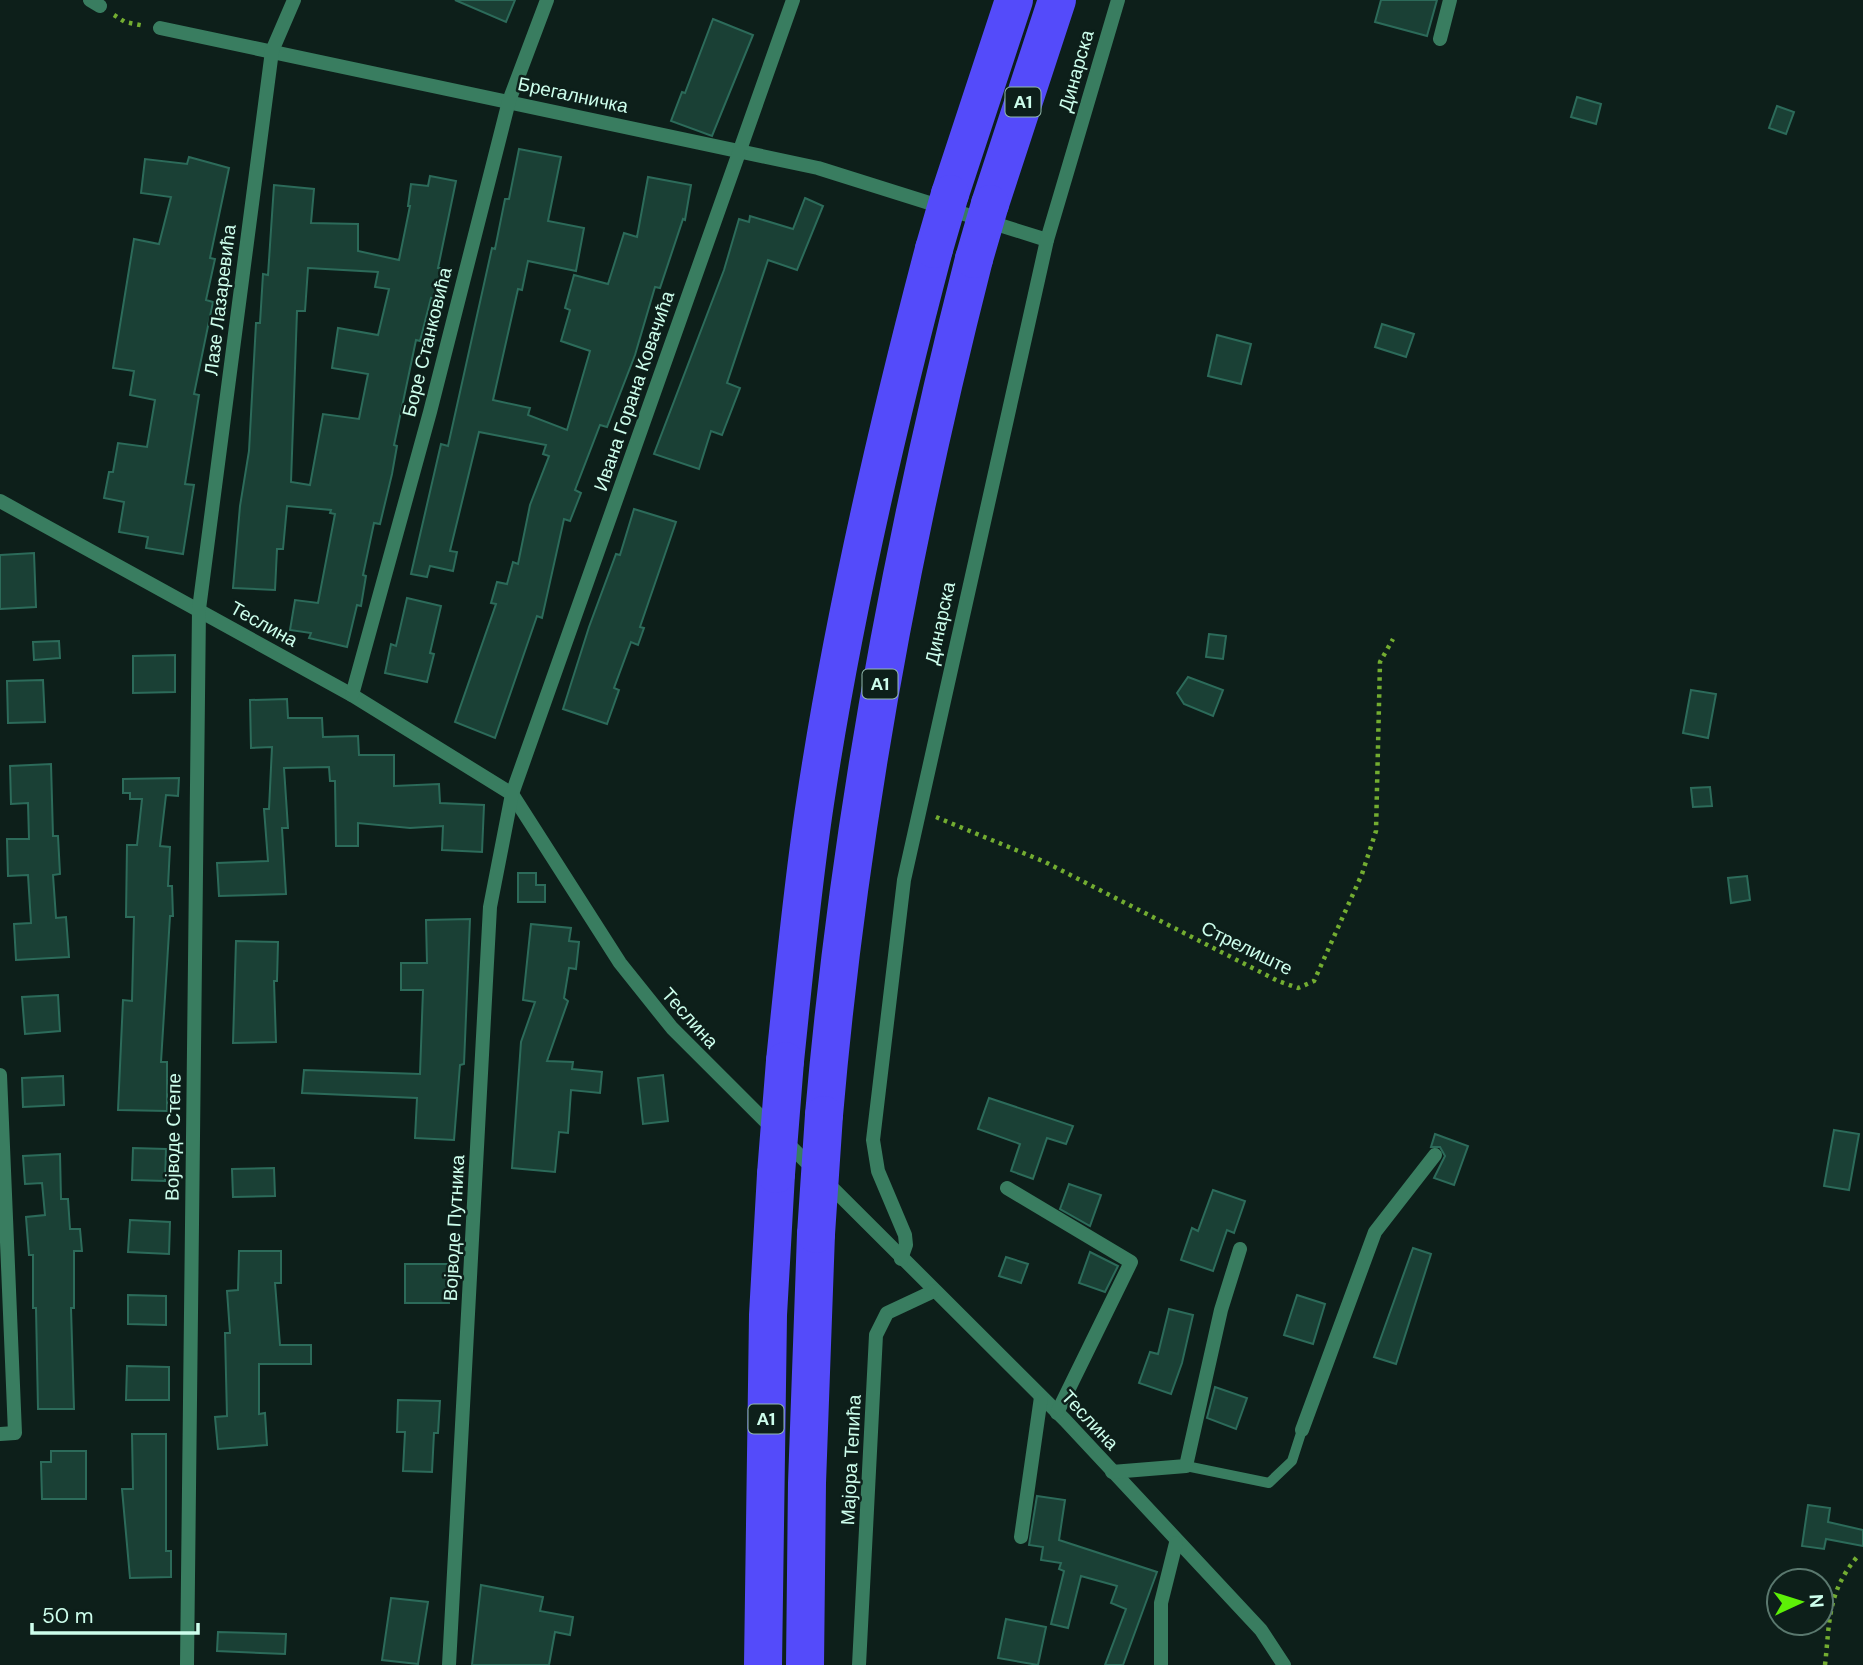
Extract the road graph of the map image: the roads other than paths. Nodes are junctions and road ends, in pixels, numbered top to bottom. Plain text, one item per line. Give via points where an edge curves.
1 (294, 0) edge
2 (547, 0) edge
3 (793, 0) edge
4 (1014, 0) edge
5 (1057, 0) edge
6 (1118, 0) edge
7 (1450, 0) edge
8 (160, 28) road end
9 (1440, 39) dead end
10 (272, 51) junction
11 (509, 101) junction
12 (739, 152) junction
13 (1046, 240) junction
14 (0, 501) edge
15 (199, 609) junction
16 (352, 695) junction
17 (512, 794) junction
18 (0, 1075) edge
19 (1435, 1155) dead end
20 (3, 1163) edge
21 (1007, 1188) dead end
22 (1240, 1249) dead end
23 (901, 1259) junction
24 (934, 1291) junction
25 (1041, 1396) junction
26 (1057, 1413) junction
27 (1301, 1430) joint
28 (0, 1434) edge
29 (1186, 1466) junction
30 (1112, 1472) junction
31 (1021, 1537) dead end
32 (1177, 1543) junction
33 (187, 1665) edge
34 (449, 1665) edge
35 (763, 1665) edge
36 (805, 1665) edge
37 (859, 1665) edge
38 (1161, 1665) edge
39 (1284, 1665) edge

1 - 10 street, Лазе Лазаревића
2 - 11 street, Боре Станковића
3 - 12 street, Ивана Горана Ковачића
4 - 35 highway, A1, bridge via 950,194 887,434 837,674 806,868 785,1061 768,1315
5 - 36 highway, A1, bridge via 974,259 910,523 867,756 824,1115 808,1442
6 - 13 street, Динарска
7 - 9 street
8 - 10 street, Брегалничка
10 - 11 street, Брегалничка
10 - 15 street, Лазе Лазаревића
11 - 12 street, Брегалничка
11 - 16 street, Боре Станковића
12 - 13 street, Брегалничка via 818,168
12 - 17 street, Ивана Горана Ковачића
13 - 23 street, Динарска via 904,880 873,1140 878,1171 905,1235
14 - 15 street, Теслина
15 - 16 street, Теслина
15 - 33 street, Војводе Степе
16 - 17 street, Теслина
17 - 23 street, Теслина via 620,964 655,1009
17 - 34 street, Војводе Путника via 490,907
18 - 20 street
19 - 27 street via 1375,1232
20 - 28 street via 15,1433
21 - 26 street via 1131,1262
22 - 29 street via 1221,1310
23 - 24 street, Теслина
24 - 25 street, Теслина
24 - 37 street, Мајора Тепића via 887,1312 876,1335
25 - 26 street, Теслина
25 - 31 street
26 - 30 street, Теслина
27 - 29 lane via 1292,1461 1269,1483
29 - 30 street
30 - 32 street, Теслина
32 - 38 street via 1161,1603
32 - 39 street, Теслина via 1261,1630

